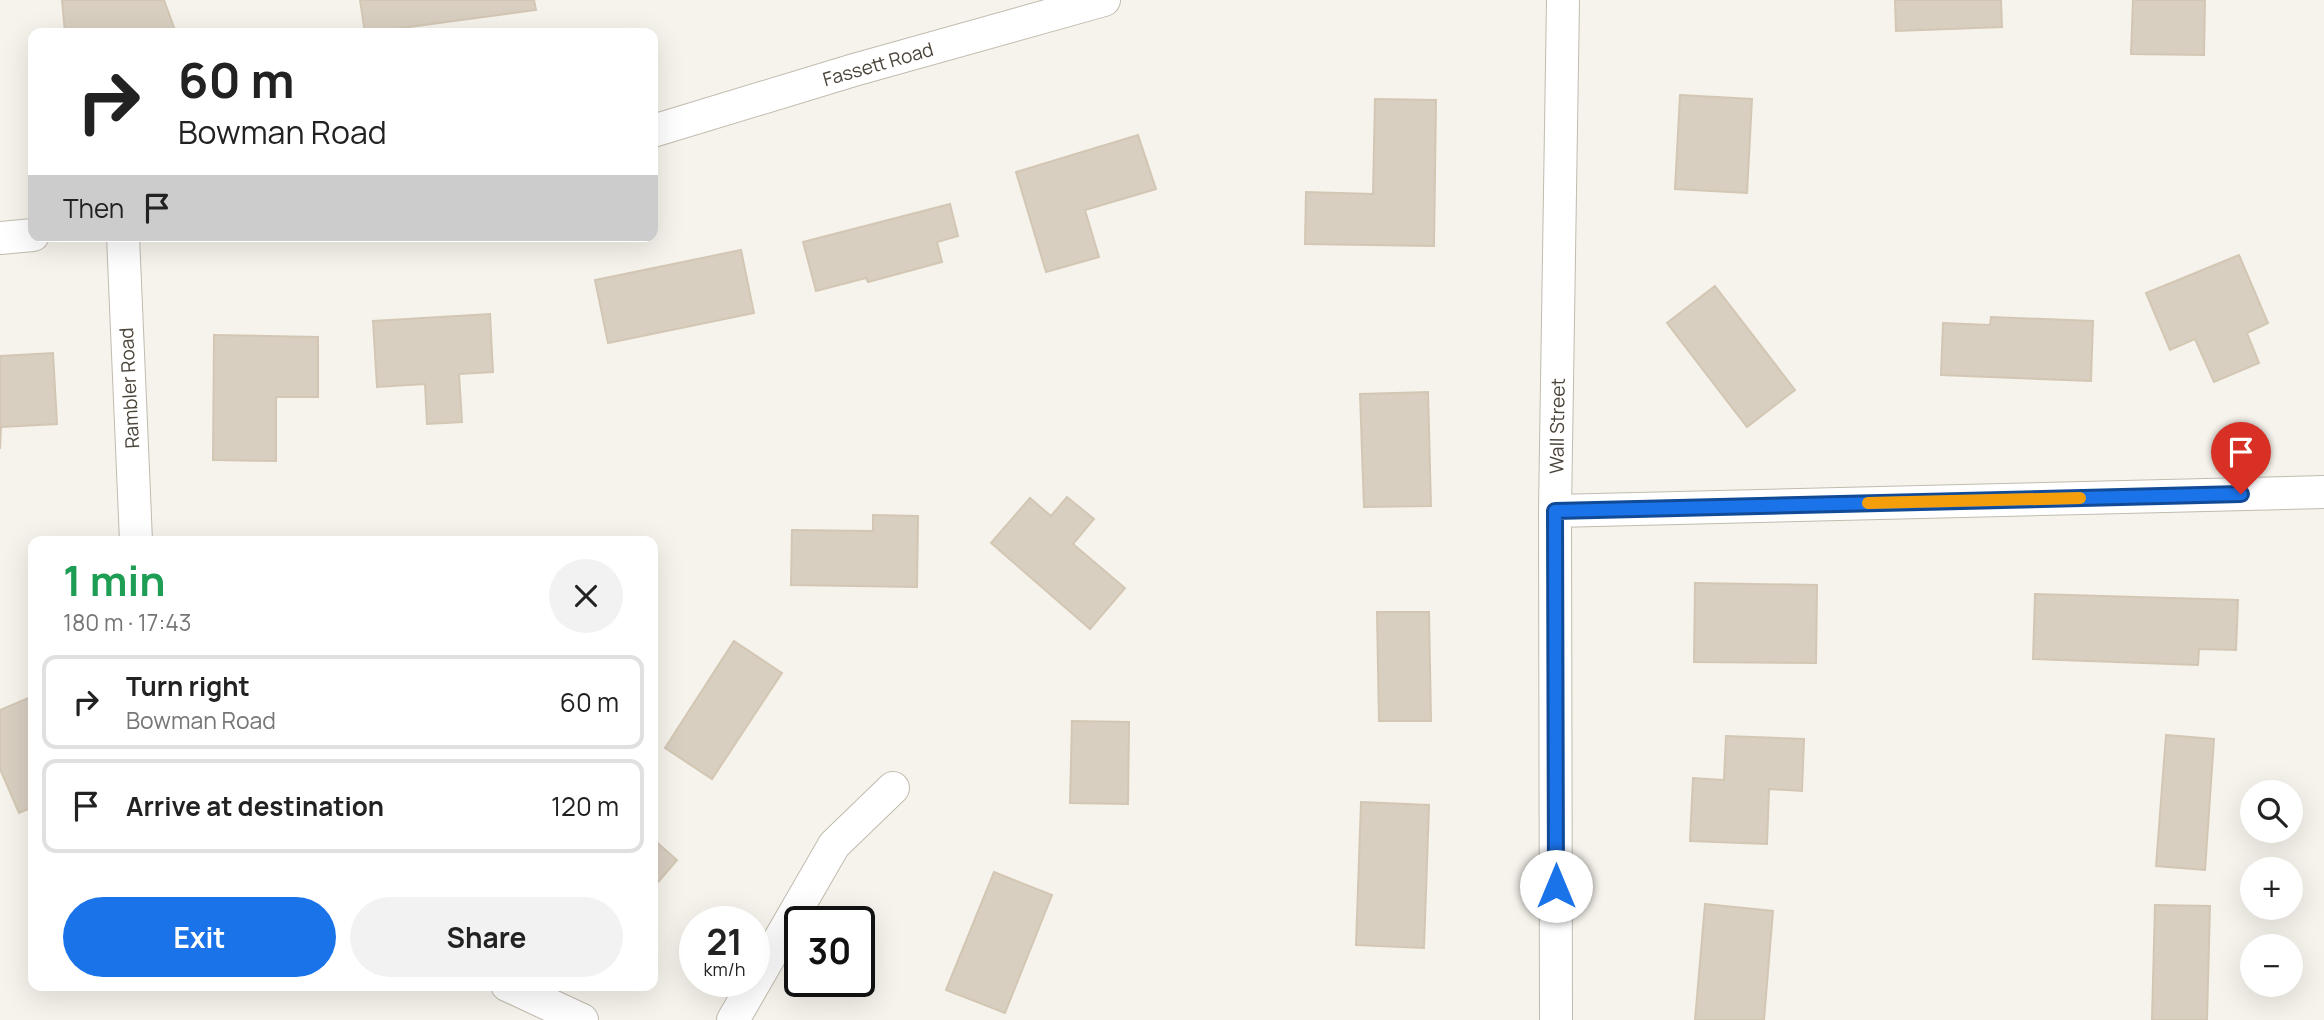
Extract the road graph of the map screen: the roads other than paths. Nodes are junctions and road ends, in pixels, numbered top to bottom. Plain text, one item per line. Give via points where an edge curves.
1 (1104, 0) edge
2 (1563, 0) edge
3 (658, 129) edge
4 (28, 235) edge
5 (0, 238) edge
6 (122, 242) edge
7 (2324, 492) edge
8 (1555, 511) junction
9 (136, 536) edge
10 (893, 788) dead end
11 (520, 991) edge
12 (582, 1020) edge
13 (733, 1020) edge
14 (1556, 1020) edge

1 - 3 street, Fassett Road
2 - 8 street, Wall Street
4 - 5 street
6 - 9 street, Rambler Road
7 - 8 street
8 - 14 street, Wall Street
10 - 13 street via 834,845
11 - 12 street

